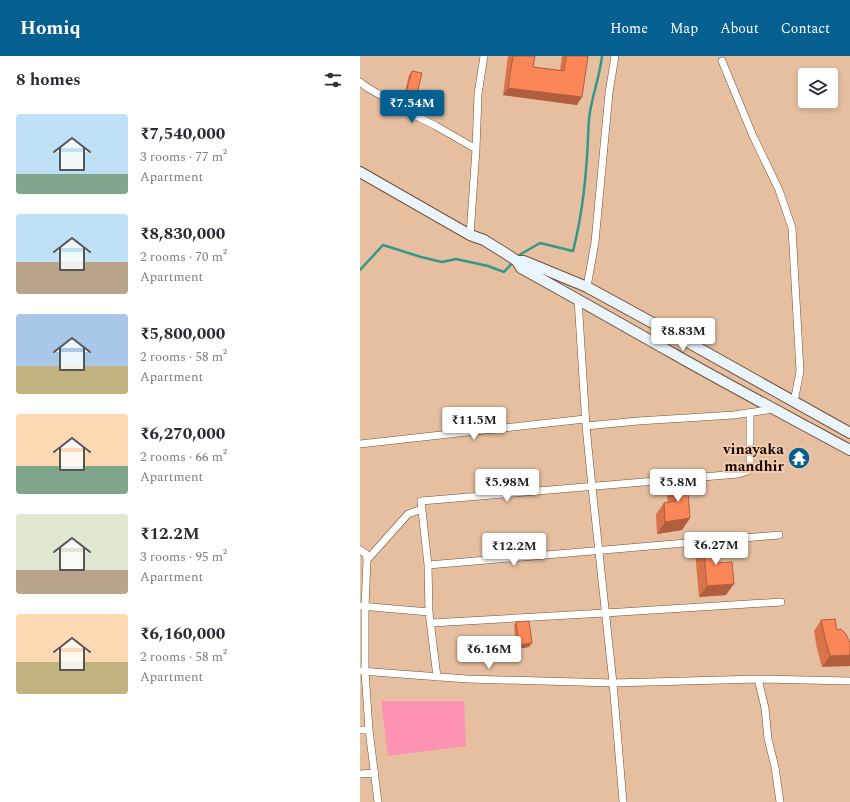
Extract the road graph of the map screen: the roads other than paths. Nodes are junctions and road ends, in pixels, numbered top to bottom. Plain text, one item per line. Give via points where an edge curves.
1 (484, 56) edge
2 (615, 56) edge
3 (722, 61) dead end
4 (360, 82) edge
5 (476, 149) junction
6 (360, 172) edge
7 (470, 235) junction
8 (517, 261) junction
9 (587, 287) junction
10 (578, 299) junction
11 (794, 402) junction
12 (774, 409) junction
13 (750, 413) junction
14 (586, 422) junction
15 (850, 433) edge
16 (360, 444) edge
17 (850, 450) edge
18 (592, 487) junction
19 (422, 509) junction
20 (779, 535) dead end
21 (360, 550) edge
22 (599, 550) junction
23 (367, 560) junction
24 (428, 565) junction
25 (781, 602) dead end
26 (362, 607) edge
27 (429, 612) junction
28 (605, 613) junction
29 (431, 623) junction
30 (362, 671) edge
31 (437, 677) junction
32 (758, 679) junction
33 (850, 682) edge
34 (613, 683) junction
35 (360, 730) edge
36 (369, 730) junction
37 (375, 773) junction
38 (360, 774) edge
39 (378, 802) edge
40 (623, 802) edge
41 (780, 802) edge

1 - 5 street via 478,94
2 - 9 street via 609,93 595,242
3 - 11 street via 779,190 792,228 800,371
4 - 5 street via 392,104
5 - 7 street
6 - 7 street
7 - 8 street via 484,240
8 - 9 street via 524,261
8 - 10 street via 521,268
9 - 11 street
10 - 12 street
10 - 14 street
11 - 15 street
12 - 13 street
12 - 17 street
13 - 14 street via 638,422
13 - 18 street via 748,471
14 - 16 street
14 - 18 street
18 - 19 street via 421,501
18 - 22 street
19 - 23 street via 408,514
19 - 24 street
20 - 22 street
21 - 23 street via 366,554
22 - 24 street
22 - 28 street
23 - 26 street
24 - 27 street
25 - 28 street
26 - 27 street
26 - 30 street
27 - 29 street
28 - 29 street
28 - 34 street
29 - 31 street
30 - 31 street
30 - 36 street
31 - 34 street
32 - 33 street
32 - 34 street
32 - 41 street
34 - 40 street
35 - 36 street
36 - 37 street
37 - 38 street
37 - 39 street

